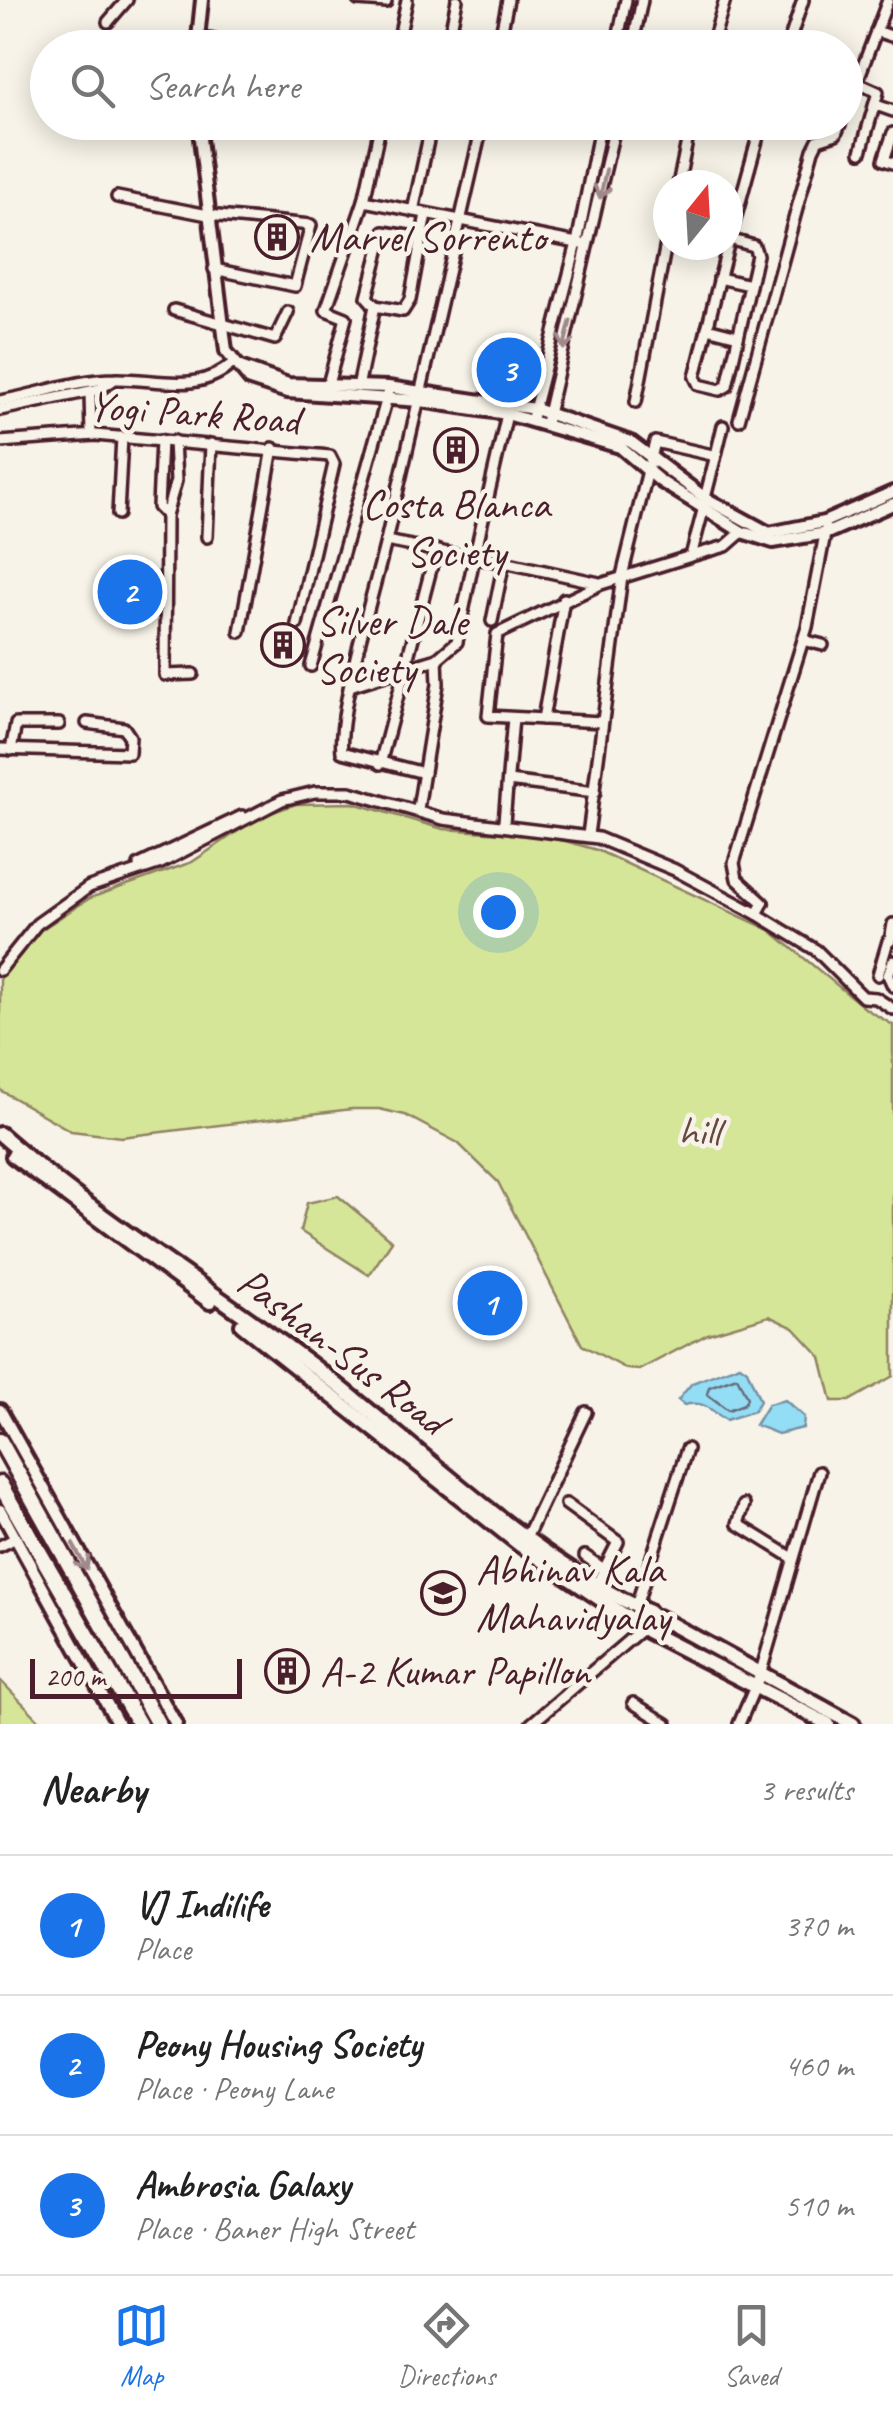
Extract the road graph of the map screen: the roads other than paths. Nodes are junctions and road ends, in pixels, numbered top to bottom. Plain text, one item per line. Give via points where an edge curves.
1 (127, 0) edge
2 (202, 0) edge
3 (358, 0) edge
4 (407, 0) edge
5 (457, 0) edge
6 (508, 0) edge
7 (626, 0) edge
8 (642, 0) edge
9 (725, 0) edge
10 (803, 0) edge
11 (888, 0) edge
12 (386, 2) edge
13 (623, 14) junction
14 (638, 17) junction
15 (108, 22) dead end
16 (199, 30) edge
17 (401, 30) edge
18 (451, 30) edge
19 (502, 30) edge
20 (620, 30) edge
21 (635, 30) edge
22 (716, 30) edge
23 (793, 30) edge
24 (876, 30) junction
25 (891, 36) edge
26 (863, 64) edge
27 (863, 85) edge
28 (876, 105) junction
29 (893, 111) edge
30 (893, 134) edge
31 (200, 140) edge
32 (377, 140) edge
33 (428, 140) edge
34 (479, 140) edge
35 (597, 140) edge
36 (612, 140) edge
37 (687, 140) edge
38 (757, 140) edge
39 (818, 140) edge
40 (861, 152) dead end
41 (893, 163) edge
42 (681, 170) edge
43 (743, 190) edge
44 (117, 197) dead end
45 (364, 201) junction
46 (413, 211) junction
47 (426, 214) junction
48 (208, 215) junction
49 (463, 222) junction
50 (421, 238) junction
51 (577, 243) junction
52 (589, 246) junction
53 (743, 247) edge
54 (663, 260) edge
55 (724, 260) edge
56 (214, 270) junction
57 (719, 278) junction
58 (750, 286) junction
59 (374, 306) junction
60 (174, 310) dead end
61 (288, 312) dead end
62 (222, 320) junction
63 (708, 328) junction
64 (738, 336) junction
65 (236, 365) junction
66 (115, 379) junction
67 (358, 387) junction
68 (327, 388) junction
69 (90, 392) junction
70 (388, 393) junction
71 (423, 396) junction
72 (0, 401) edge
73 (636, 402) dead end
74 (0, 410) edge
75 (534, 413) junction
76 (507, 414) junction
77 (547, 418) junction
78 (739, 420) dead end
79 (723, 426) dead end
80 (91, 436) junction
81 (122, 437) junction
82 (161, 440) junction
83 (0, 442) edge
84 (174, 442) junction
85 (211, 444) junction
86 (272, 448) junction
87 (714, 459) junction
88 (648, 464) junction
89 (893, 492) edge
90 (705, 502) junction
91 (893, 504) edge
92 (118, 514) dead end
93 (166, 516) junction
94 (825, 527) junction
95 (742, 532) junction
96 (207, 537) dead end
97 (386, 540) junction
98 (436, 550) junction
99 (691, 556) junction
100 (474, 558) junction
101 (504, 562) junction
102 (622, 576) junction
103 (602, 584) junction
104 (564, 599) junction
105 (492, 620) dead end
106 (297, 624) dead end
107 (240, 632) dead end
108 (803, 640) junction
109 (823, 645) dead end
110 (437, 659) junction
111 (311, 666) dead end
112 (404, 669) junction
113 (193, 674) dead end
114 (352, 685) junction
115 (513, 718) junction
116 (543, 719) junction
117 (602, 722) junction
118 (87, 723) dead end
119 (59, 724) dead end
120 (6, 749) edge
121 (380, 764) junction
122 (424, 773) junction
123 (508, 781) junction
124 (595, 792) junction
125 (418, 809) junction
126 (504, 822) junction
127 (587, 835) junction
128 (125, 876) junction
129 (757, 914) junction
130 (892, 924) edge
131 (891, 941) edge
132 (893, 961) edge
133 (0, 970) edge
134 (878, 975) dead end
135 (893, 986) edge
136 (893, 1009) edge
137 (0, 1134) edge
138 (0, 1145) edge
139 (310, 1366) junction
140 (0, 1410) edge
141 (586, 1412) dead end
142 (0, 1441) edge
143 (687, 1449) dead end
144 (818, 1472) dead end
145 (1, 1487) edge
146 (566, 1504) dead end
147 (744, 1505) dead end
148 (0, 1510) edge
149 (49, 1517) junction
150 (527, 1536) junction
151 (16, 1538) junction
152 (0, 1546) edge
153 (585, 1556) dead end
154 (793, 1558) junction
155 (605, 1570) junction
156 (597, 1584) junction
157 (648, 1612) junction
158 (643, 1631) junction
159 (757, 1681) junction
160 (634, 1703) dead end
161 (118, 1724) edge
162 (140, 1724) edge
163 (158, 1724) edge
164 (176, 1724) edge
165 (531, 1724) edge
166 (668, 1724) edge
167 (738, 1724) edge
168 (828, 1724) edge
169 (853, 1724) edge

1 - 15 street
2 - 16 street
3 - 12 street
4 - 17 street
5 - 18 street
6 - 19 street
7 - 13 street
8 - 14 street
9 - 22 street
10 - 23 street
11 - 24 street
13 - 14 street
13 - 20 street
14 - 21 street
24 - 25 street
24 - 26 street
27 - 28 street via 878,92
28 - 29 street
28 - 40 street
30 - 41 street via 884,160
31 - 48 street
32 - 45 street
33 - 46 street
34 - 49 street
35 - 51 street
36 -> 52 street
37 - 42 street
38 - 43 street
39 - 78 street
44 - 48 street
45 - 46 street
45 - 68 street via 326,310 346,318
46 - 47 street
47 - 49 street
47 - 50 street
48 - 56 street
48 - 56 street via 312,226 295,286
49 - 51 street
49 - 71 street
50 - 59 street via 407,308
50 - 59 street via 382,235 366,297
51 - 52 street
51 - 75 street
52 -> 77 street
53 - 58 street via 756,250
54 - 73 street
55 - 57 street
56 - 62 street
57 - 58 street
57 - 63 street
58 - 64 street
59 - 67 street
60 - 62 street
61 - 62 street via 276,339
62 - 65 street via 226,352
63 - 64 street
63 - 64 street via 695,377 699,386 724,389
65 - 66 street via 193,382
65 - 68 street via 288,384
65 - 70 street via 250,380 286,392
66 - 69 street
66 - 72 street
67 - 68 street
67 - 70 street
69 - 74 street
69 - 80 street
70 - 71 street
70 - 111 street
71 - 75 street
71 - 76 street
71 - 97 street
75 - 76 street
75 - 77 street
76 - 100 street
77 - 88 street via 631,442
79 - 87 street
80 - 81 street, Yogi Park Road
80 - 83 street, Yogi Park Road
81 - 82 street, Yogi Park Road
81 - 92 street
82 - 84 street, Yogi Park Road
82 - 93 street via 158,507
84 - 85 street, Yogi Park Road
84 - 93 street via 176,481
85 - 86 street, Yogi Park Road
85 - 96 street
86 - 106 street, Yogi Park Road via 334,461
86 - 107 street
87 - 88 street via 660,440
87 - 90 street
88 - 90 street
88 - 102 street
89 - 94 street
90 - 94 street via 769,532
90 - 95 street
90 - 99 street
91 - 94 street
93 - 113 street via 165,675
94 - 95 street via 773,542
94 - 108 street
95 - 99 street via 726,546
97 - 98 street
97 - 114 street
98 - 100 street
98 - 112 street
99 - 102 street
100 - 101 street
100 - 110 street via 457,642
101 - 103 street
101 - 105 street
102 - 103 street
102 - 117 street
103 - 104 street
104 - 115 street via 497,634 488,716
104 - 116 street
108 - 109 street
108 - 129 street via 734,862 736,879 763,904
110 - 112 street
110 - 122 street
112 - 114 street
112 - 121 street
114 - 121 street via 341,748 344,755
115 - 116 street
115 - 123 street
116 - 117 street
117 - 124 street
118 - 120 street via 124,728 129,753
119 - 120 street via 16,724
121 - 122 street
122 - 125 street
123 - 124 street
123 - 126 street
124 - 127 street
125 - 126 street
125 - 128 street via 356,790 299,790
126 - 127 street
127 - 128 street via 443,819 350,792 315,792 272,804 204,843
127 - 129 street via 675,870
128 - 133 street via 59,906
129 - 136 street via 816,950 863,997
130 - 131 street
131 - 134 street
132 - 135 street
137 - 139 main road, Pashan-Sus Road
138 - 139 main road, Pashan-Sus Road
139 - 150 main road, Pashan-Sus Road
139 - 158 main road, Pashan-Sus Road via 522,1546
140 - 149 street
141 - 150 street
142 - 149 highway
143 - 157 street
144 - 154 street
145 - 162 highway
146 - 155 street via 618,1542
147 - 154 street via 738,1524
148 - 151 street
149 - 163 highway
149 -> 164 street
150 - 156 main road, Pashan-Sus Road
151 - 152 street
151 - 161 street
153 - 155 street
154 - 159 street
155 - 156 street
156 - 157 main road, Pashan-Sus Road
157 - 158 main road
157 - 159 main road, Pashan-Sus Road
158 - 159 main road, Pashan-Sus Road
158 - 165 street
159 - 167 street
159 - 168 main road, Pashan-Sus Road
159 - 169 main road, Pashan-Sus Road
160 - 166 street

